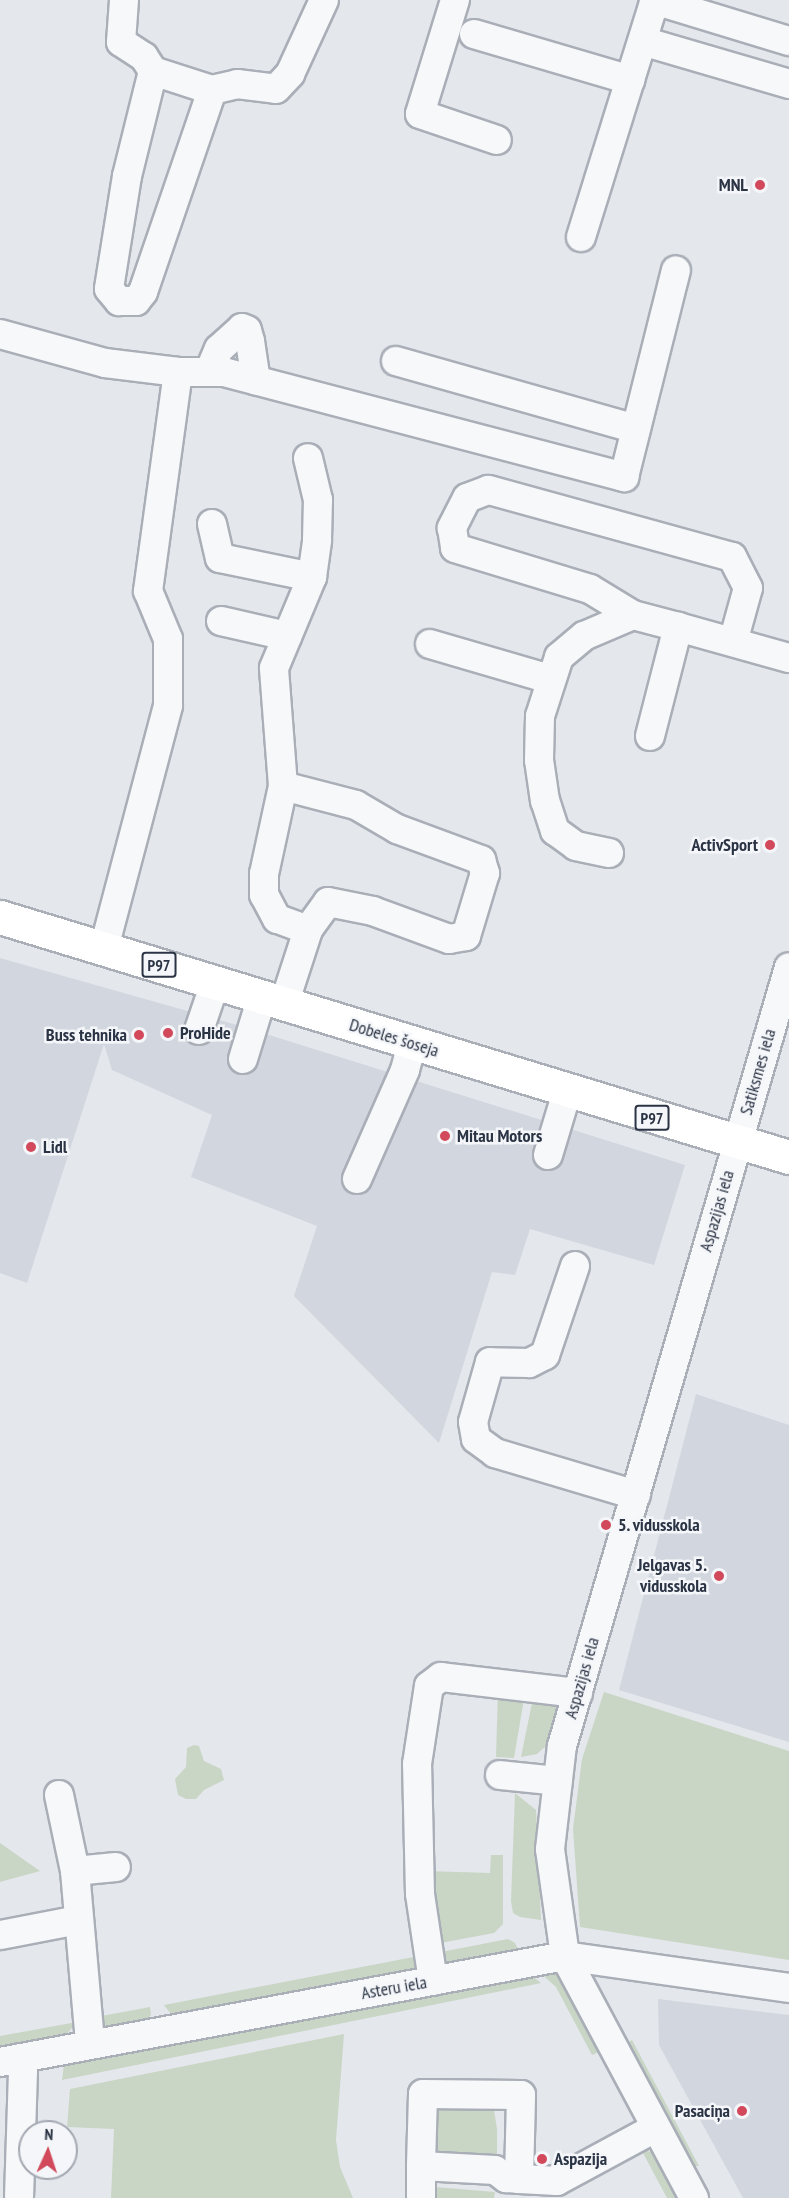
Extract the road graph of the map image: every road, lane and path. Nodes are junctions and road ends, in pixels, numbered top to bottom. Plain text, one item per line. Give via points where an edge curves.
1 (124, 0) edge
2 (324, 0) edge
3 (455, 0) edge
4 (655, 0) edge
5 (702, 15) junction
6 (758, 32) junction
7 (474, 34) dead end
8 (789, 41) edge
9 (656, 45) dead end
10 (690, 54) junction
11 (153, 71) junction
12 (745, 71) junction
13 (630, 80) junction
14 (789, 84) edge
15 (212, 90) junction
16 (497, 140) dead end
17 (581, 237) dead end
18 (115, 255) junction
19 (151, 266) junction
20 (676, 270) dead end
21 (0, 334) edge
22 (396, 361) dead end
23 (178, 372) junction
24 (209, 372) junction
25 (256, 381) junction
26 (636, 429) junction
27 (308, 458) dead end
28 (212, 524) dead end
29 (312, 577) junction
30 (633, 615) junction
31 (221, 621) dead end
32 (678, 627) junction
33 (286, 636) junction
34 (733, 642) junction
35 (430, 645) dead end
36 (789, 658) edge
37 (550, 679) junction
38 (650, 736) dead end
39 (283, 786) junction
40 (609, 853) dead end
41 (0, 917) edge
42 (308, 930) junction
43 (104, 948) junction
44 (789, 967) edge
45 (215, 983) junction
46 (273, 1001) junction
47 (199, 1030) dead end
48 (412, 1044) junction
49 (243, 1059) dead end
50 (567, 1092) junction
51 (737, 1143) junction
52 (548, 1155) dead end
53 (789, 1157) edge
54 (357, 1179) dead end
55 (575, 1266) dead end
56 (636, 1495) junction
57 (578, 1694) junction
58 (500, 1775) dead end
59 (558, 1781) junction
60 (59, 1795) dead end
61 (116, 1867) dead end
62 (75, 1870) junction
63 (78, 1920) junction
64 (0, 1935) edge
65 (565, 1956) junction
66 (433, 1981) junction
67 (789, 1988) edge
68 (90, 2043) junction
69 (10, 2060) edge
70 (655, 2127) junction
71 (422, 2166) junction
72 (519, 2179) junction
73 (558, 2190) edge
74 (19, 2198) edge
75 (421, 2198) edge
76 (694, 2198) edge

1 - 11 street via 121,42 144,57
2 - 15 street via 290,74 276,90 237,84
3 - 16 street via 420,114
4 - 5 street
4 - 13 street
5 - 6 street
5 - 10 street
6 - 8 street
6 - 12 street
7 - 13 street
9 - 10 street
10 - 12 street
11 - 15 street
11 - 18 street via 127,176
12 - 14 street
13 - 17 street
15 - 19 street
18 - 19 street
18 - 19 street via 109,289 119,301 136,301
20 - 26 street
21 - 23 street via 105,363
22 - 26 street
23 - 24 street
23 - 43 street via 148,591 168,639 168,705 149,743
24 - 25 street
24 - 25 street via 219,348 242,328 247,330 250,341
25 - 26 street via 624,477
27 - 29 street via 318,500
28 - 29 street via 220,558
29 - 33 street
30 - 32 street
30 - 34 street via 591,589 455,548 452,528 468,498 488,490 732,557 748,588
30 - 37 street via 584,636 559,657
31 - 33 street
32 - 34 street
32 - 38 street
33 - 39 street via 274,668
34 - 36 street
35 - 37 street
37 - 40 street via 540,716 539,760 545,801 555,831 576,846
39 - 42 street via 264,874 264,895 277,920
39 - 42 street via 356,805 397,829 482,860 485,873 466,936 449,939 372,911 328,902
41 - 43 main road, Dobeles šoseja / P97
42 - 46 street
43 - 45 main road, Dobeles šoseja / P97
44 - 51 street, Satiksmes iela
45 - 46 main road, Dobeles šoseja / P97
45 - 47 street
46 - 48 main road, Dobeles šoseja / P97
46 - 49 street
48 - 50 main road, Dobeles šoseja / P97
48 - 54 street via 405,1070
50 - 51 main road, Dobeles šoseja / P97
50 - 52 street
51 - 53 main road, Dobeles šoseja / P97
51 - 56 street, Aspazijas iela
55 - 56 street via 545,1355 529,1363 490,1362 473,1422 476,1439 495,1453
56 - 57 street, Aspazijas iela
57 - 59 street, Aspazijas iela via 562,1746
57 - 66 street via 441,1677 429,1686 417,1764 420,1894
58 - 59 street
59 - 65 street, Aspazijas iela via 550,1849
60 - 62 street
61 - 62 street
62 - 63 street
63 - 64 street
63 - 68 street
65 - 66 street, Asteru iela
65 - 67 street, Asteru iela
65 - 70 street, Aspazijas iela
66 - 68 street, Asteru iela
68 - 69 street, Asteru iela
69 - 74 street via 23,2072
70 - 73 street
70 - 76 street, Aspazijas iela
71 - 72 street via 495,2170 506,2178
71 - 72 street via 423,2094 521,2095
71 - 75 street
72 - 73 street

